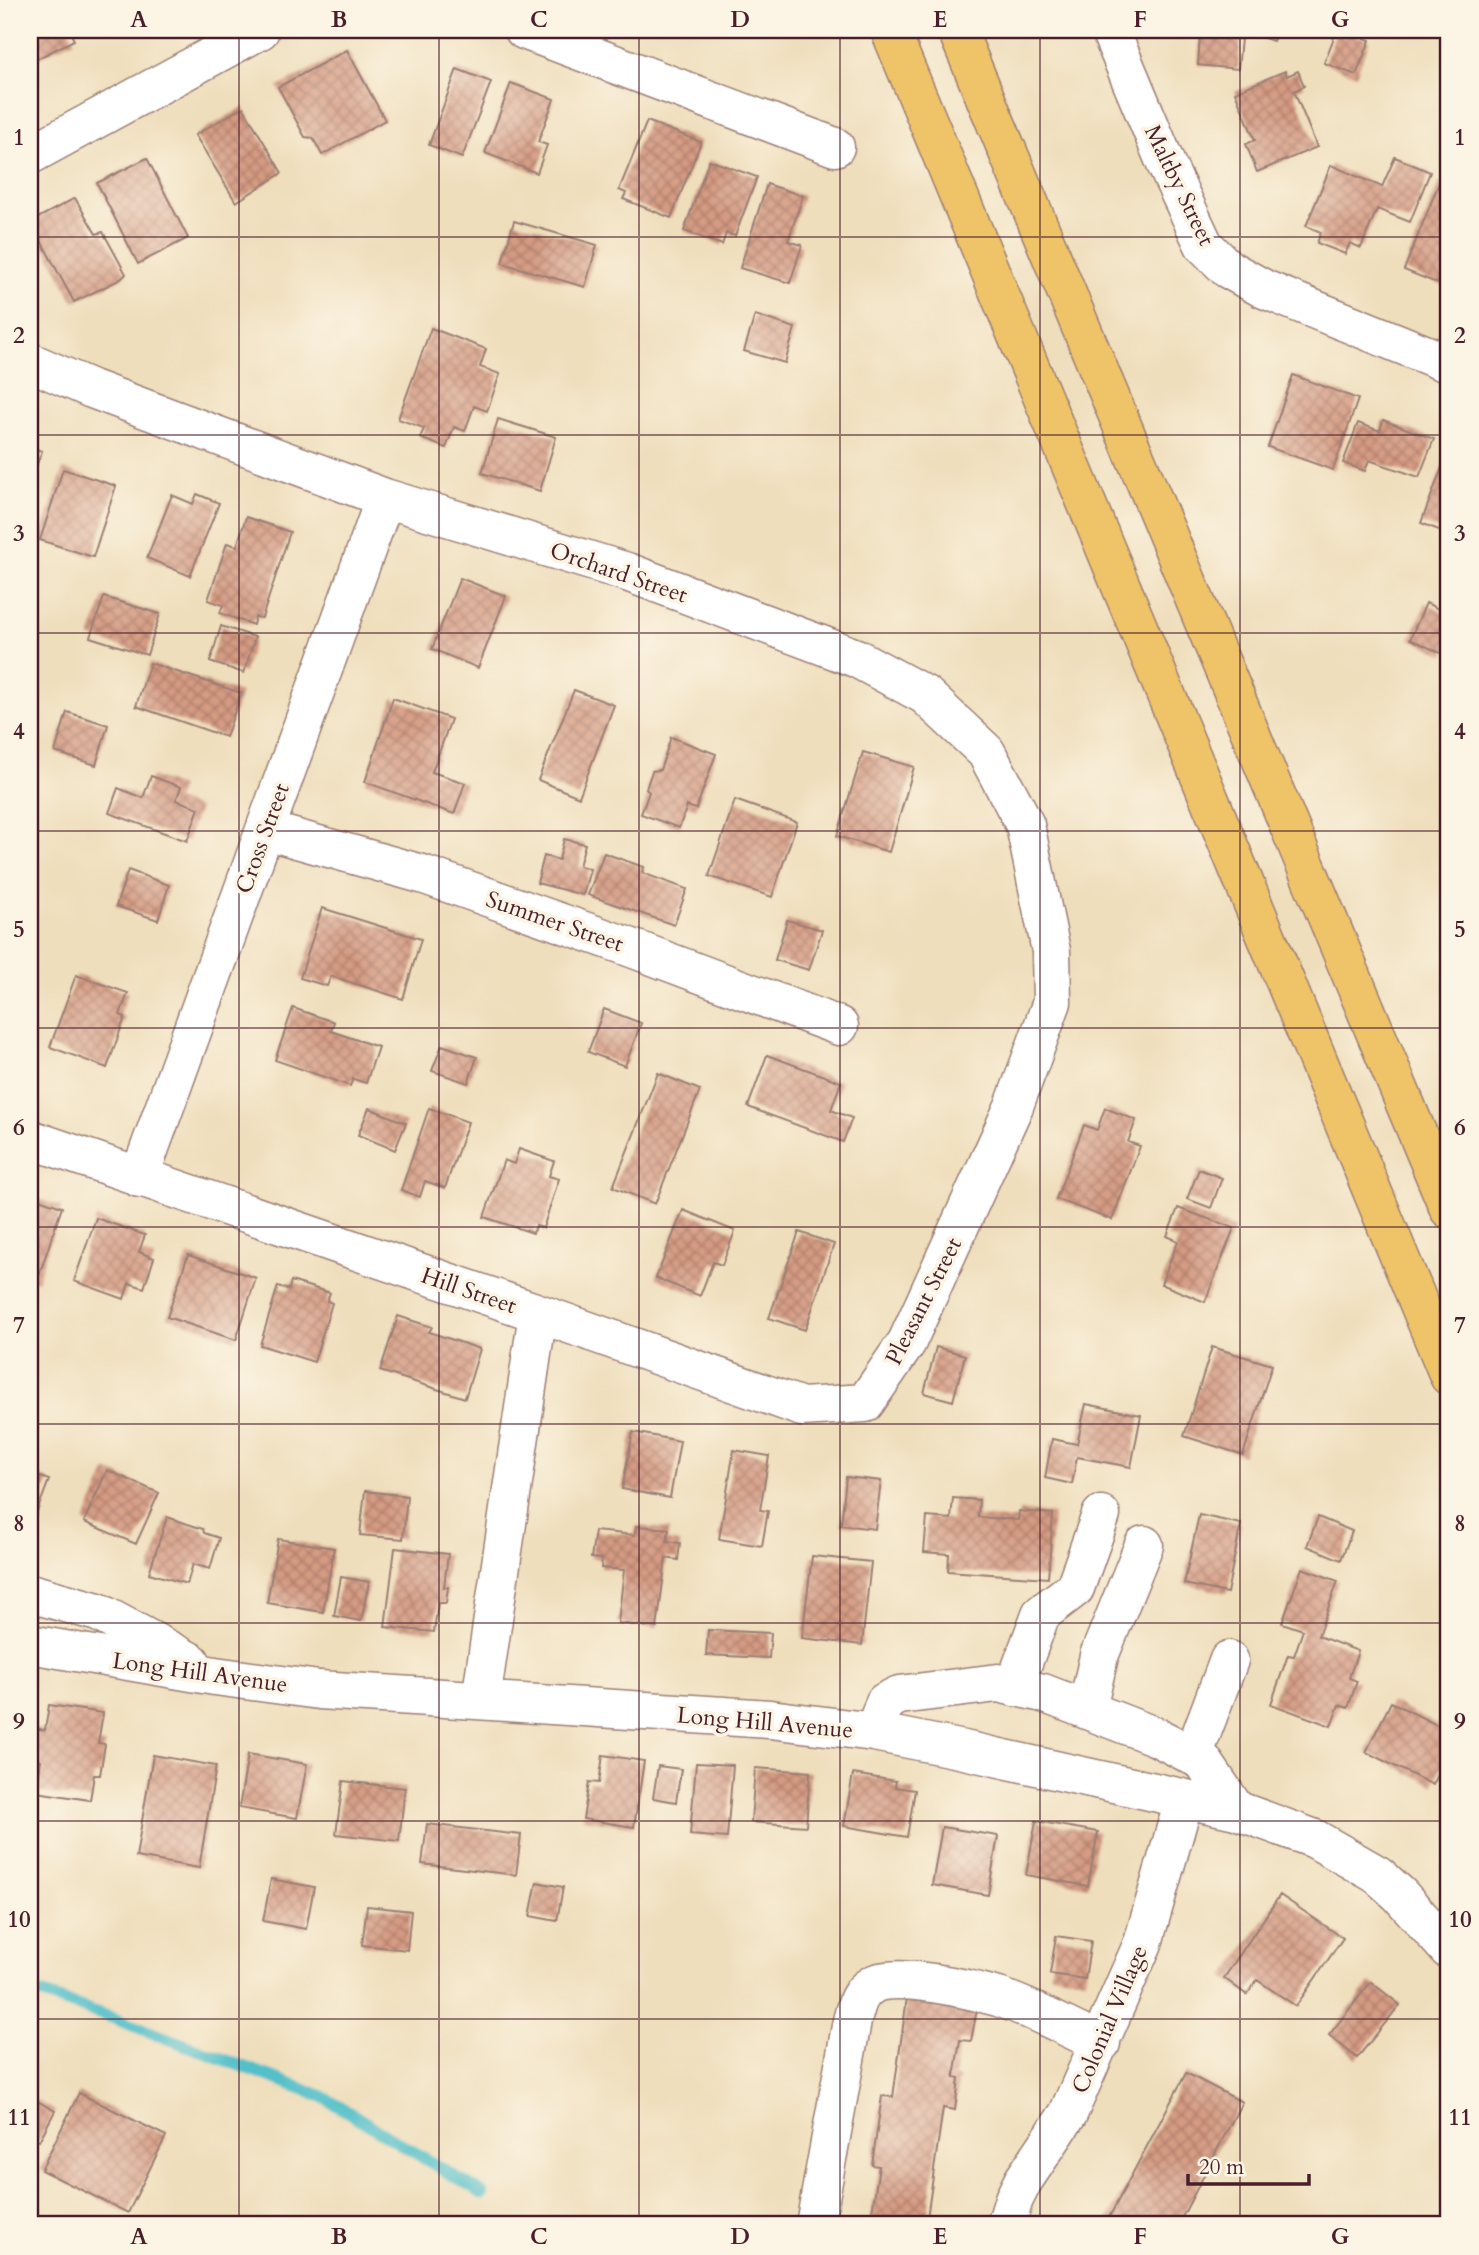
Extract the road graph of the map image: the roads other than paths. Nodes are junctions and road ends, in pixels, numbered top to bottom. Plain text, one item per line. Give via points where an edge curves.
1 (260, 30) edge
2 (524, 30) edge
3 (890, 30) edge
4 (957, 30) edge
5 (1110, 30) edge
6 (835, 146) dead end
7 (30, 155) edge
8 (30, 362) edge
9 (1449, 365) edge
10 (384, 498) junction
11 (265, 830) junction
12 (1051, 951) joint
13 (839, 1026) dead end
14 (30, 1139) edge
15 (139, 1178) junction
16 (1449, 1209) edge
17 (538, 1313) junction
18 (1449, 1376) edge
19 (1101, 1515) dead end
20 (1144, 1545) dead end
21 (30, 1593) edge
22 (30, 1644) edge
23 (1229, 1660) dead end
24 (215, 1676) junction
25 (1014, 1687) junction
26 (481, 1700) junction
27 (1087, 1710) junction
28 (874, 1732) junction
29 (1193, 1756) junction
30 (1184, 1800) junction
31 (1236, 1810) junction
32 (1449, 1950) edge
33 (1101, 2043) junction
34 (815, 2225) edge
35 (1006, 2225) edge

1 - 7 street
2 - 6 street
3 - 18 highway
4 - 16 highway
5 - 9 street, Maltby Street via 1204,245 1228,269 1264,289
8 - 10 street, Orchard Street
10 - 11 street, Cross Street
10 - 12 street, Orchard Street via 628,572 856,658 925,695 986,752 1025,825
11 - 13 street, Summer Street via 425,874
11 - 15 street, Cross Street
12 - 17 street, Pleasant Street via 1052,1002 1014,1106 907,1342 865,1403 802,1407
14 - 15 street, Hill Street
15 - 17 street, Hill Street
17 - 26 street, Hill Street
19 - 25 street via 1075,1588 1041,1614
20 - 27 street via 1099,1656
21 - 24 street via 98,1612
22 - 24 street, Long Hill Avenue
23 - 29 street
24 - 26 street, Long Hill Avenue via 332,1691
25 - 27 street
25 - 28 street via 998,1683 899,1695 885,1702
26 - 28 street, Long Hill Avenue via 770,1719
27 - 29 street
28 - 30 street, Long Hill Avenue
29 - 31 street via 1203,1761
30 - 31 street, Long Hill Avenue
30 - 33 street, Colonial Village via 1143,1943
31 - 32 street, Long Hill Avenue via 1315,1839 1378,1875
33 - 34 street via 999,1997 895,1979 874,1983 860,1994 852,2021
33 - 35 street, Colonial Village via 1068,2115 1018,2190

